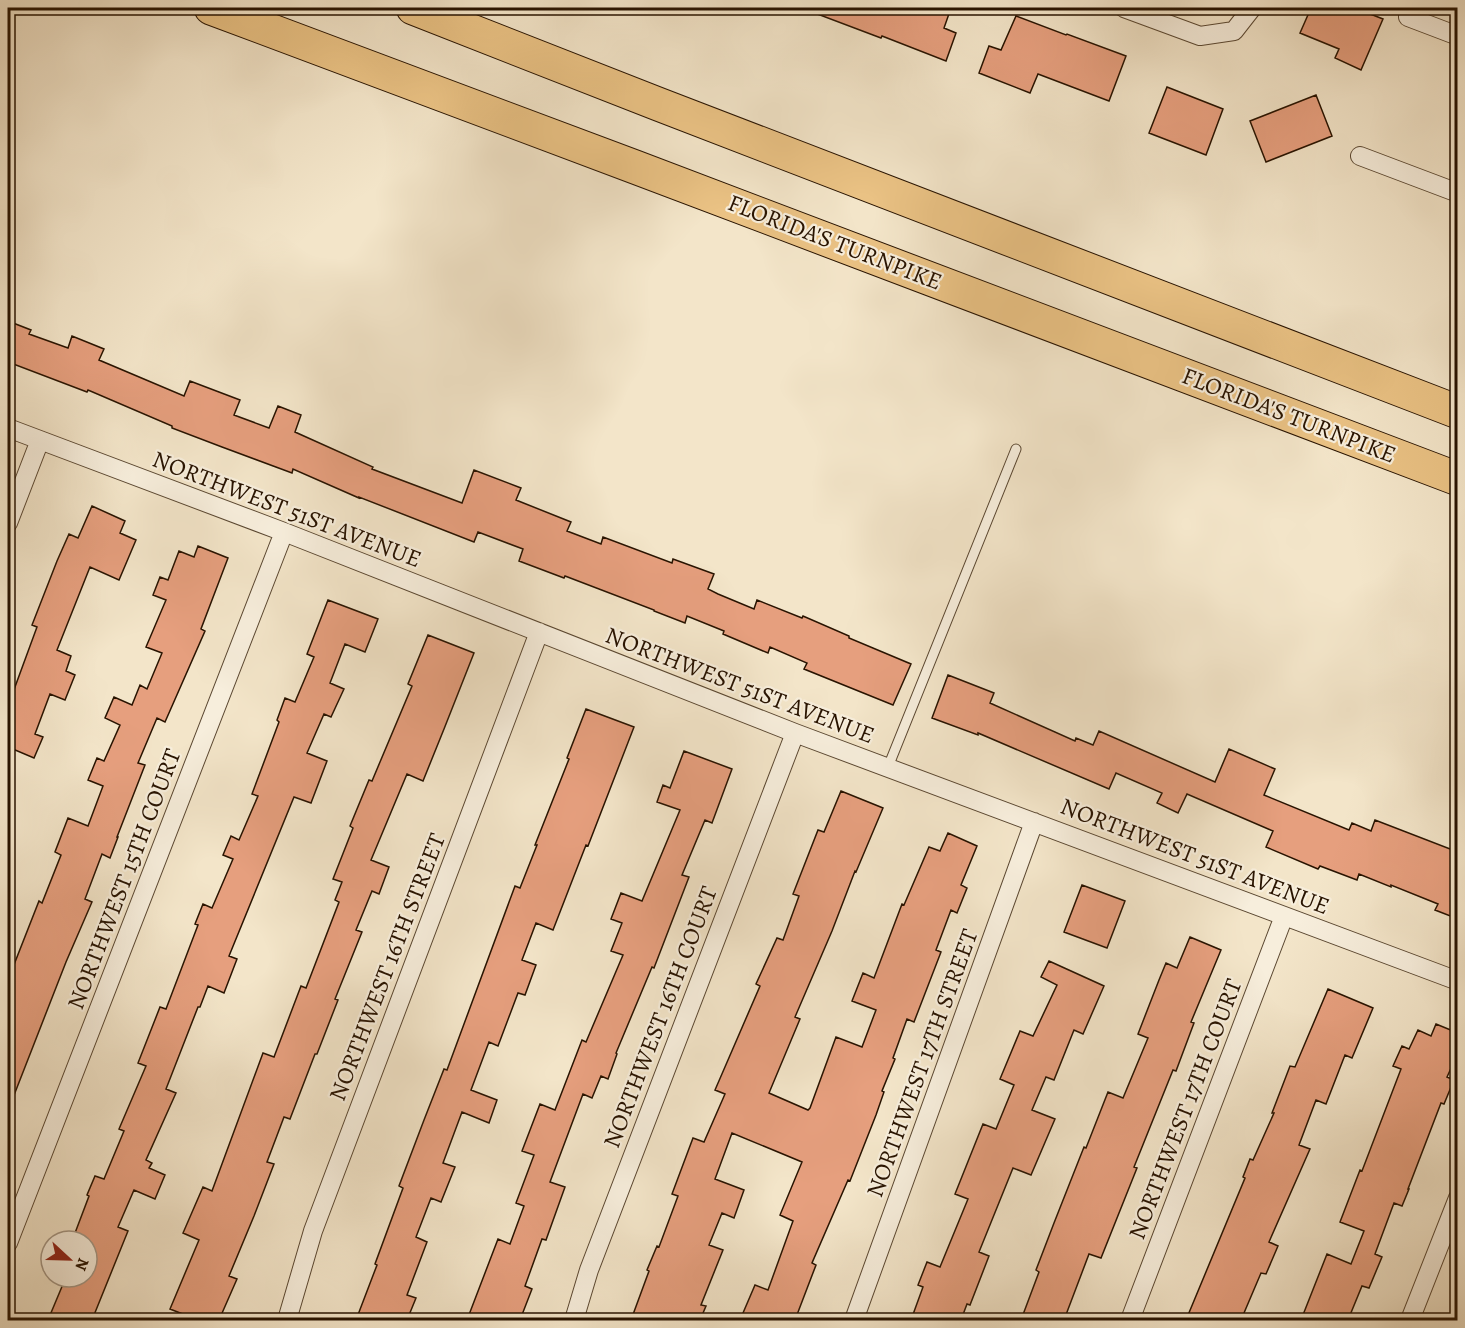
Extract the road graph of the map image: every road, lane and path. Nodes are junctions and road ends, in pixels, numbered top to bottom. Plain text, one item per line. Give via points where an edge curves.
1 (211, 8) edge
2 (413, 8) edge
3 (1124, 8) edge
4 (1252, 8) edge
5 (1408, 17) dead end
6 (1458, 36) edge
7 (1360, 156) dead end
8 (1458, 194) edge
9 (1458, 412) edge
10 (8, 428) edge
11 (40, 440) junction
12 (1016, 449) dead end
13 (1458, 479) edge
14 (8, 523) edge
15 (285, 532) junction
16 (538, 632) junction
17 (795, 733) junction
18 (888, 767) junction
19 (1034, 822) junction
20 (1284, 916) junction
21 (1458, 981) edge
22 (1458, 1198) edge
23 (8, 1243) edge
24 (287, 1320) edge
25 (573, 1320) edge
26 (854, 1320) edge
27 (1130, 1320) edge
28 (1410, 1320) edge

1 - 13 highway, FLORIDA'S TURNPIKE
2 - 9 highway
3 - 4 street via 1200,36 1234,31
5 - 6 street
7 - 8 street
10 - 11 street, NORTHWEST 51ST AVENUE
11 - 14 street
11 - 15 street, NORTHWEST 51ST AVENUE
12 - 18 lane
15 - 16 street, NORTHWEST 51ST AVENUE
15 - 23 street, NORTHWEST 15TH COURT
16 - 17 street, NORTHWEST 51ST AVENUE
16 - 24 street, NORTHWEST 16TH STREET via 314,1231
17 - 18 street, NORTHWEST 51ST AVENUE
17 - 25 street, NORTHWEST 16TH COURT
18 - 19 street, NORTHWEST 51ST AVENUE
19 - 20 street, NORTHWEST 51ST AVENUE
19 - 26 street, NORTHWEST 17TH STREET
20 - 21 street, NORTHWEST 51ST AVENUE
20 - 27 street, NORTHWEST 17TH COURT
22 - 28 street

